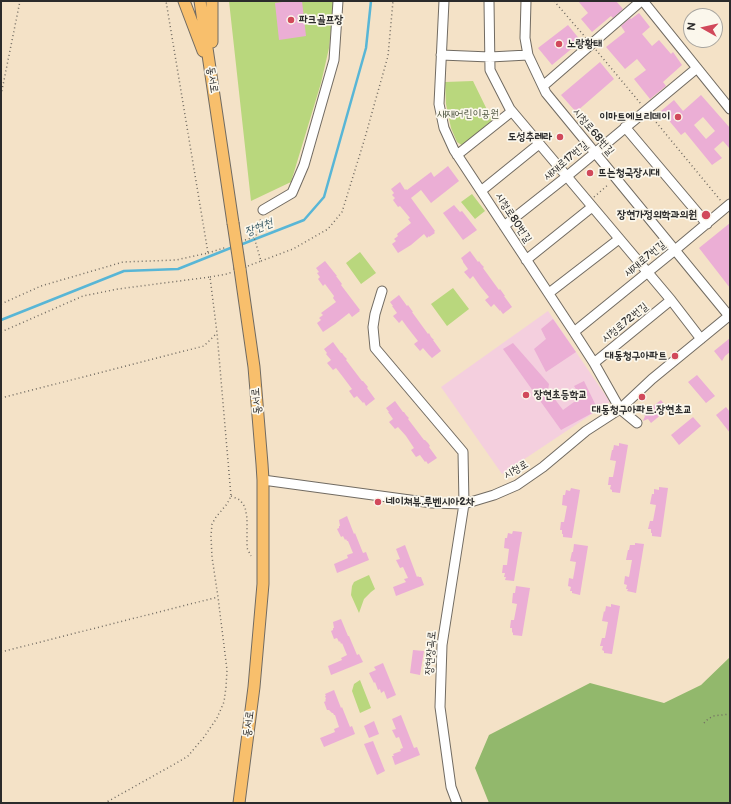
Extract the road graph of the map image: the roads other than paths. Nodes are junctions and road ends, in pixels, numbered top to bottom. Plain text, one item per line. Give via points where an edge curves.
1 (184, 1) edge
2 (200, 1) edge
3 (212, 1) edge
4 (338, 1) edge
5 (444, 1) edge
6 (489, 1) edge
7 (526, 1) edge
8 (642, 1) edge
9 (441, 55) junction
10 (528, 55) junction
11 (490, 57) junction
12 (697, 68) junction
13 (211, 72) junction
14 (542, 86) junction
15 (730, 109) edge
16 (511, 112) junction
17 (625, 127) junction
18 (539, 144) junction
19 (595, 153) junction
20 (457, 155) junction
21 (566, 177) junction
22 (481, 191) junction
23 (590, 205) junction
24 (728, 206) edge
25 (262, 210) dead end
26 (707, 224) junction
27 (504, 226) junction
28 (619, 239) junction
29 (675, 250) junction
30 (526, 260) junction
31 (647, 272) junction
32 (382, 291) dead end
33 (549, 294) junction
34 (671, 300) junction
35 (730, 316) edge
36 (574, 332) junction
37 (701, 339) junction
38 (594, 363) junction
39 (620, 408) junction
40 (637, 423) dead end
41 (263, 480) junction
42 (464, 504) junction
43 (239, 803) edge
44 (457, 803) edge

1 - 13 main road
2 - 13 main road, 동서로
3 - 13 main road
4 - 25 street via 334,60 304,165 292,193
5 - 9 street, 시청로80번길
6 - 11 street
7 - 10 street, 시청로68번길 via 524,38
8 - 12 street
8 - 14 street
9 - 11 street
9 - 20 street, 시청로80번길 via 439,104 444,128
10 - 11 street
10 - 14 street, 시청로68번길
11 - 16 street via 490,70
12 - 15 street
12 - 17 street, 새재로17번길
13 - 41 main road, 동서로, bridge via 254,368
14 - 19 street, 시청로68번길
16 - 18 street
16 - 20 street
17 - 19 street, 새재로17번길
17 - 26 street
18 - 21 street
18 - 22 street
19 - 21 street, 새재로17번길
19 - 29 street, 시청로68번길
20 - 22 street, 시청로80번길
21 - 23 street
21 - 27 street, 새재로17번길
22 - 27 street, 시청로80번길
23 - 28 street
23 - 30 street
24 - 26 street, 새재로7번길
26 - 29 street, 새재로7번길
27 - 30 street, 시청로80번길
28 - 31 street
28 - 33 street
29 - 31 street, 새재로7번길
29 - 35 street, 시청로68번길
30 - 33 street, 시청로80번길
31 - 34 street
31 - 36 street, 새재로7번길
32 - 42 street, 장현장곡로 via 373,327 375,348 463,452
33 - 36 street, 시청로80번길
34 - 37 street
34 - 38 street, 시청로72번길
35 - 37 street, 시청로
36 - 38 street, 시청로80번길
37 - 39 street, 시청로
38 - 39 street, 시청로80번길
39 - 40 street, 시청로80번길
39 - 42 street, 시청로 via 517,485
41 - 42 street, 시청로 via 432,503
41 - 43 main road, 동서로 via 263,584 254,688
42 - 44 street, 장현장곡로 via 442,645 440,707 451,787

